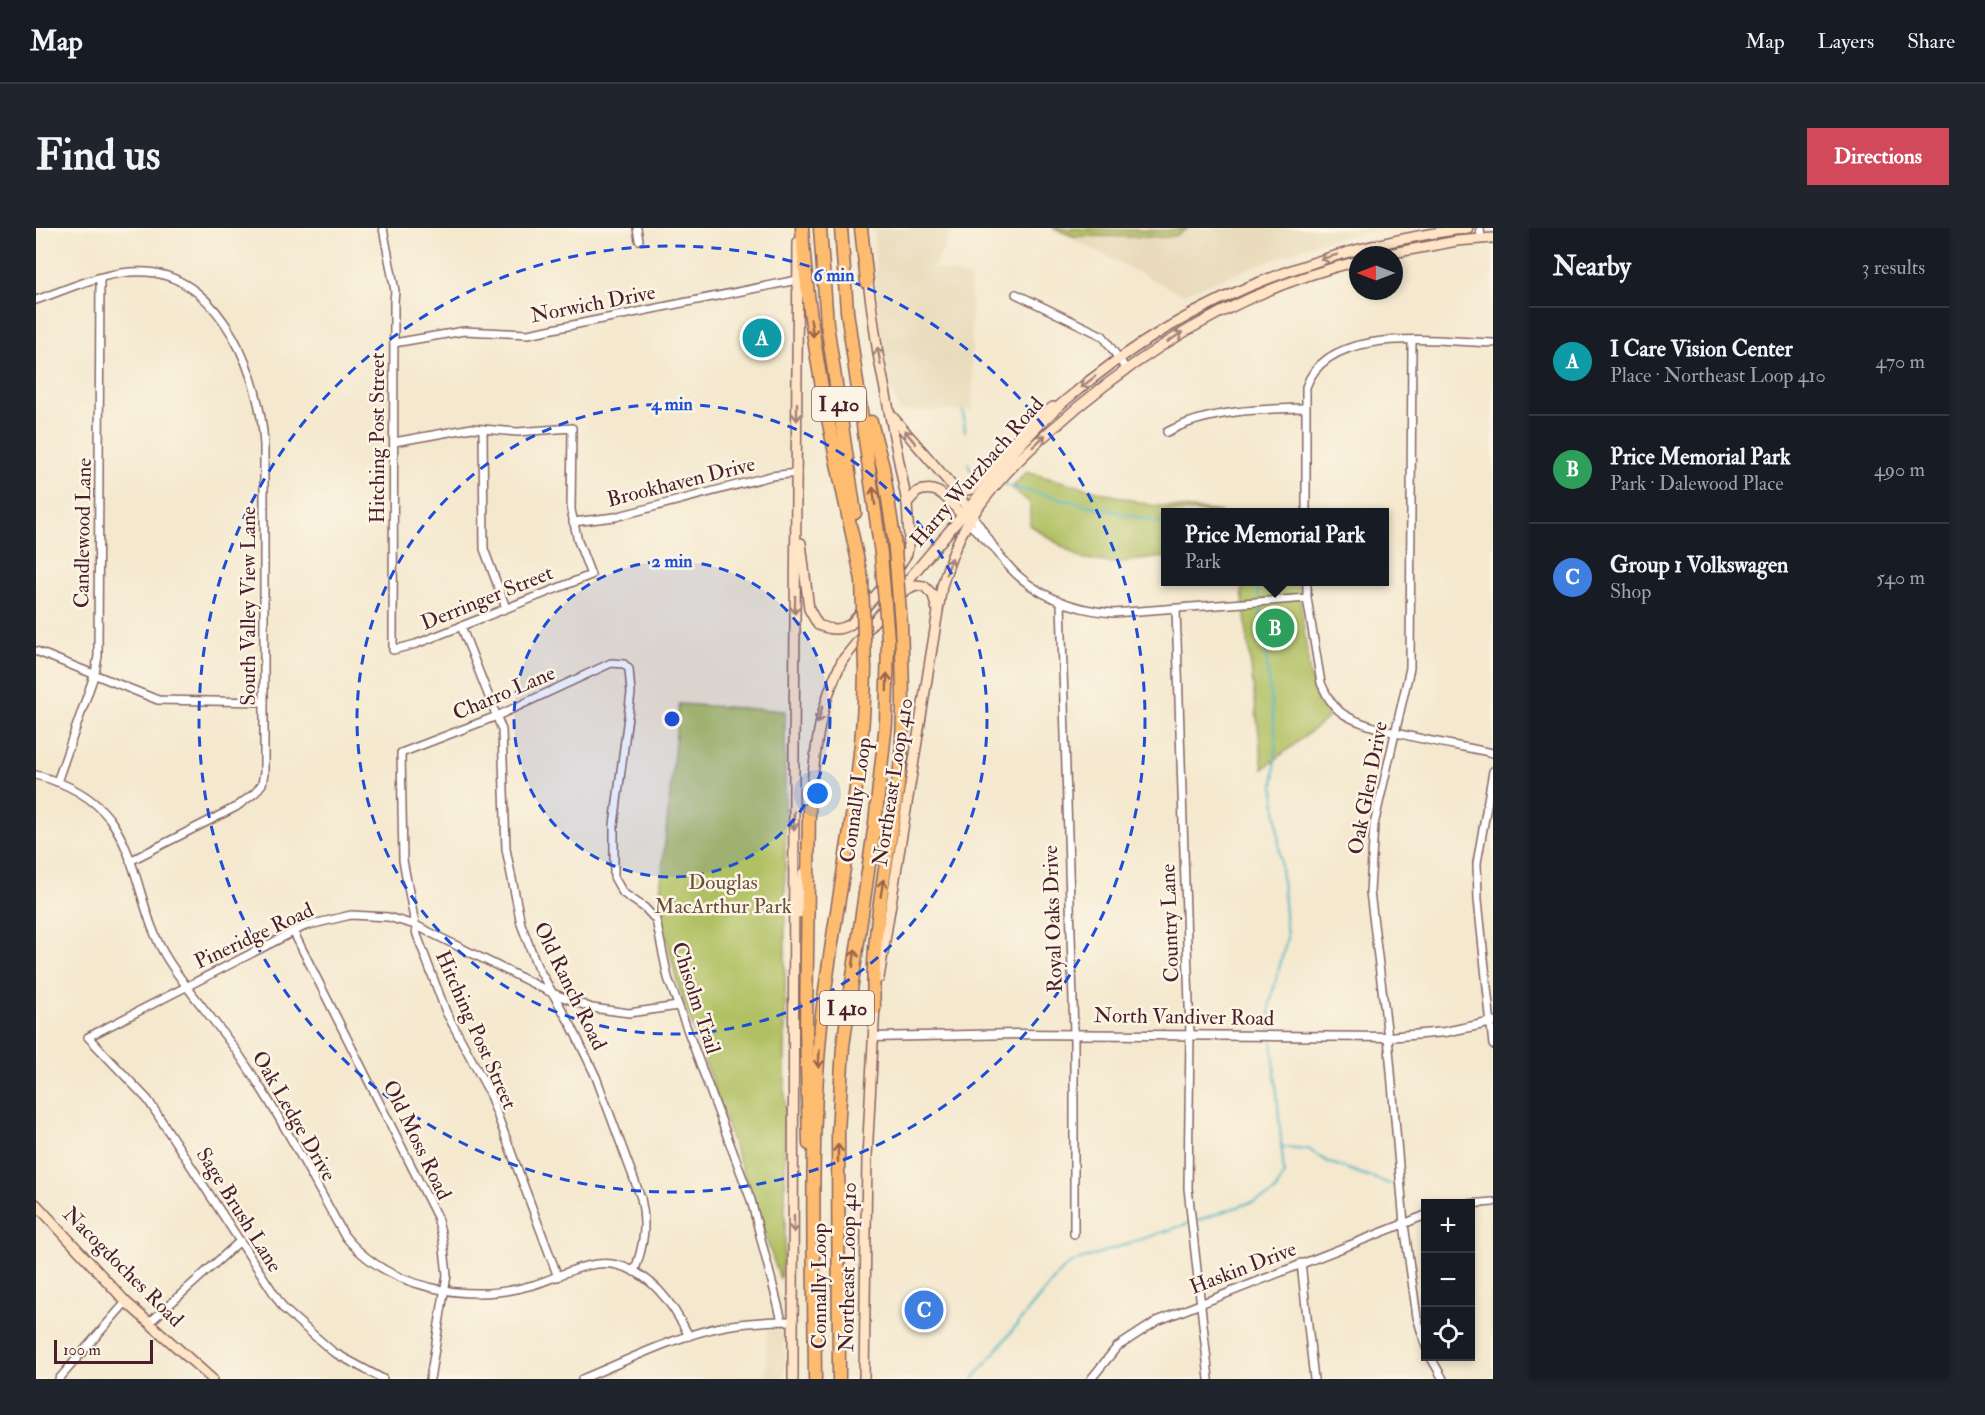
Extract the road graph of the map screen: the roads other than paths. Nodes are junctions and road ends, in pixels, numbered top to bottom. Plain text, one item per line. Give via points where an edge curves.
1 (383, 228) edge
2 (637, 228) edge
3 (800, 228) edge
4 (820, 228) edge
5 (841, 228) edge
6 (861, 228) edge
7 (867, 228) edge
8 (1468, 228) edge
9 (1480, 228) edge
10 (1455, 230) junction
11 (1493, 238) edge
12 (1481, 239) junction
13 (639, 240) dead end
14 (1458, 241) junction
15 (1371, 246) edge
16 (1403, 251) edge
17 (1349, 252) edge
18 (1349, 263) edge
19 (100, 278) junction
20 (797, 280) junction
21 (867, 282) junction
22 (1016, 294) dead end
23 (1227, 296) junction
24 (36, 300) edge
25 (1232, 306) junction
26 (1412, 342) junction
27 (394, 343) junction
28 (1493, 343) edge
29 (1119, 358) junction
30 (855, 362) junction
31 (1126, 369) junction
32 (1066, 400) junction
33 (1305, 408) junction
34 (890, 413) junction
35 (483, 429) junction
36 (1167, 432) dead end
37 (394, 442) junction
38 (797, 473) junction
39 (957, 492) junction
40 (907, 503) junction
41 (796, 504) junction
42 (1306, 508) edge
43 (968, 516) junction
44 (573, 522) junction
45 (862, 580) junction
46 (1307, 586) edge
47 (893, 598) junction
48 (1307, 598) junction
49 (1061, 603) junction
50 (506, 608) junction
51 (1176, 609) junction
52 (938, 612) junction
53 (461, 626) junction
54 (393, 650) joint
55 (36, 651) edge
56 (619, 663) joint
57 (95, 673) junction
58 (264, 702) junction
59 (497, 716) junction
60 (1395, 731) junction
61 (401, 753) joint
62 (1493, 753) edge
63 (1493, 771) edge
64 (36, 774) edge
65 (57, 782) junction
66 (809, 809) junction
67 (130, 861) junction
68 (415, 925) junction
69 (293, 931) junction
70 (793, 981) junction
71 (187, 987) junction
72 (552, 993) junction
73 (678, 1006) junction
74 (874, 1009) junction
75 (1492, 1023) edge
76 (1074, 1034) junction
77 (1190, 1035) junction
78 (88, 1037) joint
79 (873, 1037) junction
80 (1388, 1037) junction
81 (1493, 1045) edge
82 (1493, 1202) edge
83 (1475, 1203) edge
84 (36, 1204) edge
85 (1421, 1217) edge
86 (1404, 1224) junction
87 (1074, 1234) dead end
88 (240, 1241) junction
89 (814, 1252) junction
90 (1301, 1263) junction
91 (634, 1272) junction
92 (558, 1277) junction
93 (444, 1289) junction
94 (126, 1302) junction
95 (1201, 1303) junction
96 (782, 1321) junction
97 (794, 1321) junction
98 (149, 1323) junction
99 (1421, 1332) edge
100 (689, 1336) junction
101 (1433, 1361) edge
102 (210, 1378) edge
103 (59, 1379) edge
104 (382, 1379) edge
105 (430, 1379) edge
106 (582, 1379) edge
107 (793, 1379) edge
108 (815, 1379) edge
109 (839, 1379) edge
110 (864, 1379) edge
111 (1091, 1379) edge
112 (1209, 1379) edge
113 (1314, 1379) edge
114 (1443, 1379) edge

1 - 27 street, Hitching Post Street via 394,280
2 - 13 street
3 - 20 main road
3 -> 45 highway via 816,354
4 - 45 highway, Connally Loop / I 410 via 827,324
5 - 30 highway, Connally Loop / I 410
6 - 21 highway
7 - 21 main road
8 - 10 main road, Harry Wurzbach Road
9 - 12 street
10 - 14 street
10 - 15 main road, Harry Wurzbach Road
11 - 12 main road
12 - 14 main road
14 - 16 main road
17 -> 23 main road, Harry Wurzbach Road via 1298,266
18 - 25 main road, Harry Wurzbach Road
19 - 24 street
19 - 57 street, Candlewood Lane
19 - 58 street, South Valley View Lane via 148,272 198,292 231,333 262,413
20 - 27 street, Norwich Drive via 528,334 464,331
20 -> 38 main road
34 -> 21 main road
22 - 29 street via 1103,336
23 - 25 street
23 - 29 main road, Harry Wurzbach Road
31 -> 25 main road, Harry Wurzbach Road
26 - 28 street
26 - 33 street via 1375,342 1330,356 1317,365 1309,380
26 - 60 street, Oak Glen Drive via 1411,658
27 - 37 street, Hitching Post Street
29 - 31 street
29 -> 32 main road, Harry Wurzbach Road
74 -> 30 highway, bridge via 875,930 902,740 901,625 883,467
109 -> 30 highway, Connally Loop / I 410, bridge via 838,1132 843,1046 875,823 886,723 888,640 881,554
43 -> 31 main road, Harry Wurzbach Road via 1025,454
32 - 39 main road via 1028,425 972,489
32 - 43 main road, Harry Wurzbach Road via 1024,440
33 - 36 street via 1235,413
33 - 42 street
39 -> 34 main road
34 - 40 main road
35 - 37 street via 461,429
35 - 44 street via 518,432 572,428
35 - 50 street via 484,549
37 - 54 street, Hitching Post Street
38 - 41 main road
38 - 44 street, Brookhaven Drive via 771,476 615,517
39 - 43 main road
40 - 41 main road via 907,554 851,624 841,630 818,625 809,609
40 - 43 main road via 917,492 935,489
41 -> 70 main road
43 - 47 main road, Harry Wurzbach Road
43 - 49 street via 1019,575
52 -> 43 main road, Northeast Loop 410 via 948,567
44 - 50 street, Derringer Street via 591,574
45 -> 89 highway, Connally Loop / I 410, bridge via 865,668 857,789 820,1041
46 - 48 street
47 - 52 main road via 911,587 924,586 933,595
47 -> 66 main road, Harry Wurzbach Road via 842,661 828,690 818,723
48 - 51 street
48 - 60 street via 1319,677 1326,694 1337,709 1353,719
49 - 51 street via 1113,613
49 - 76 street, Royal Oaks Drive
50 - 53 street, Derringer Street
51 - 77 street, Country Lane
52 - 74 main road, Northeast Loop 410
53 - 54 street, Derringer Street
53 - 59 street, Old Ranch Road
55 - 57 street
56 - 59 street, Charro Lane via 611,663
56 - 73 street, Chisolm Trail via 629,669 631,693 616,802 614,878 622,893 656,920 661,953
57 - 58 street via 158,700
57 - 65 street, Candlewood Lane
58 - 67 street, South Valley View Lane via 264,773 255,793 236,807
59 - 61 street, Charro Lane
59 - 72 street, Old Ranch Road via 504,741 505,838 512,887 521,924
60 - 62 street
60 - 80 street, Oak Glen Drive via 1370,859 1373,926
61 - 68 street, Hitching Post Street via 401,838
63 - 75 street via 1477,863
64 - 65 street, Oak Ledge Drive
65 - 67 street, Oak Ledge Drive via 102,810
66 - 70 main road, Harry Wurzbach Road
66 - 89 highway via 806,1026
67 - 71 street, Oak Ledge Drive via 159,943
68 - 69 street, Pineridge Road via 388,917 351,915
68 - 72 street, Pineridge Road
68 - 92 street, Hitching Post Street via 446,1012 488,1090
69 - 71 street, Pineridge Road
69 - 93 street, Old Moss Road via 428,1195 445,1248
70 -> 97 main road
71 - 78 street, Pineridge Road
71 - 93 street, Oak Ledge Drive via 245,1063 352,1245 390,1273
72 - 73 street, Pineridge Road via 575,1003 629,1013
72 - 91 street, Old Ranch Road via 596,1077 641,1198 644,1240
73 - 96 street, Chisolm Trail via 751,1200
74 - 79 main road, Northeast Loop 410
75 - 80 street, North Vandiver Road
75 - 81 street
76 - 77 street, North Vandiver Road
76 - 79 street, North Vandiver Road
76 - 87 street, Royal Oaks Drive
77 - 80 street, North Vandiver Road
77 - 95 street, Country Lane via 1190,1212
78 - 88 street, Sage Brush Lane via 148,1100
79 - 110 main road, Northeast Loop 410
80 - 86 street, Oak Glen Drive
82 - 83 street
84 - 94 main road, Nacogdoches Road
85 - 86 street, Haskin Drive
86 - 90 street, Haskin Drive
86 - 99 street, Oak Glen Drive
88 - 98 street
88 - 104 street, Sage Brush Lane via 284,1309 310,1334 356,1367
89 - 108 highway, Connally Loop / I 410
90 - 95 street, Haskin Drive
90 - 113 street
91 - 92 street, Oak Ledge Drive via 619,1265 600,1264
91 - 100 street via 663,1294
92 - 93 street, Oak Ledge Drive via 492,1293
93 - 105 street, Old Moss Road
94 - 98 main road, Nacogdoches Road
94 - 103 street
95 - 111 street, Haskin Drive via 1129,1337 1105,1359
95 - 112 street, Country Lane
96 - 97 street
96 - 100 street via 726,1326
97 - 107 main road
98 - 102 main road, Nacogdoches Road
100 - 106 street
101 - 114 street

